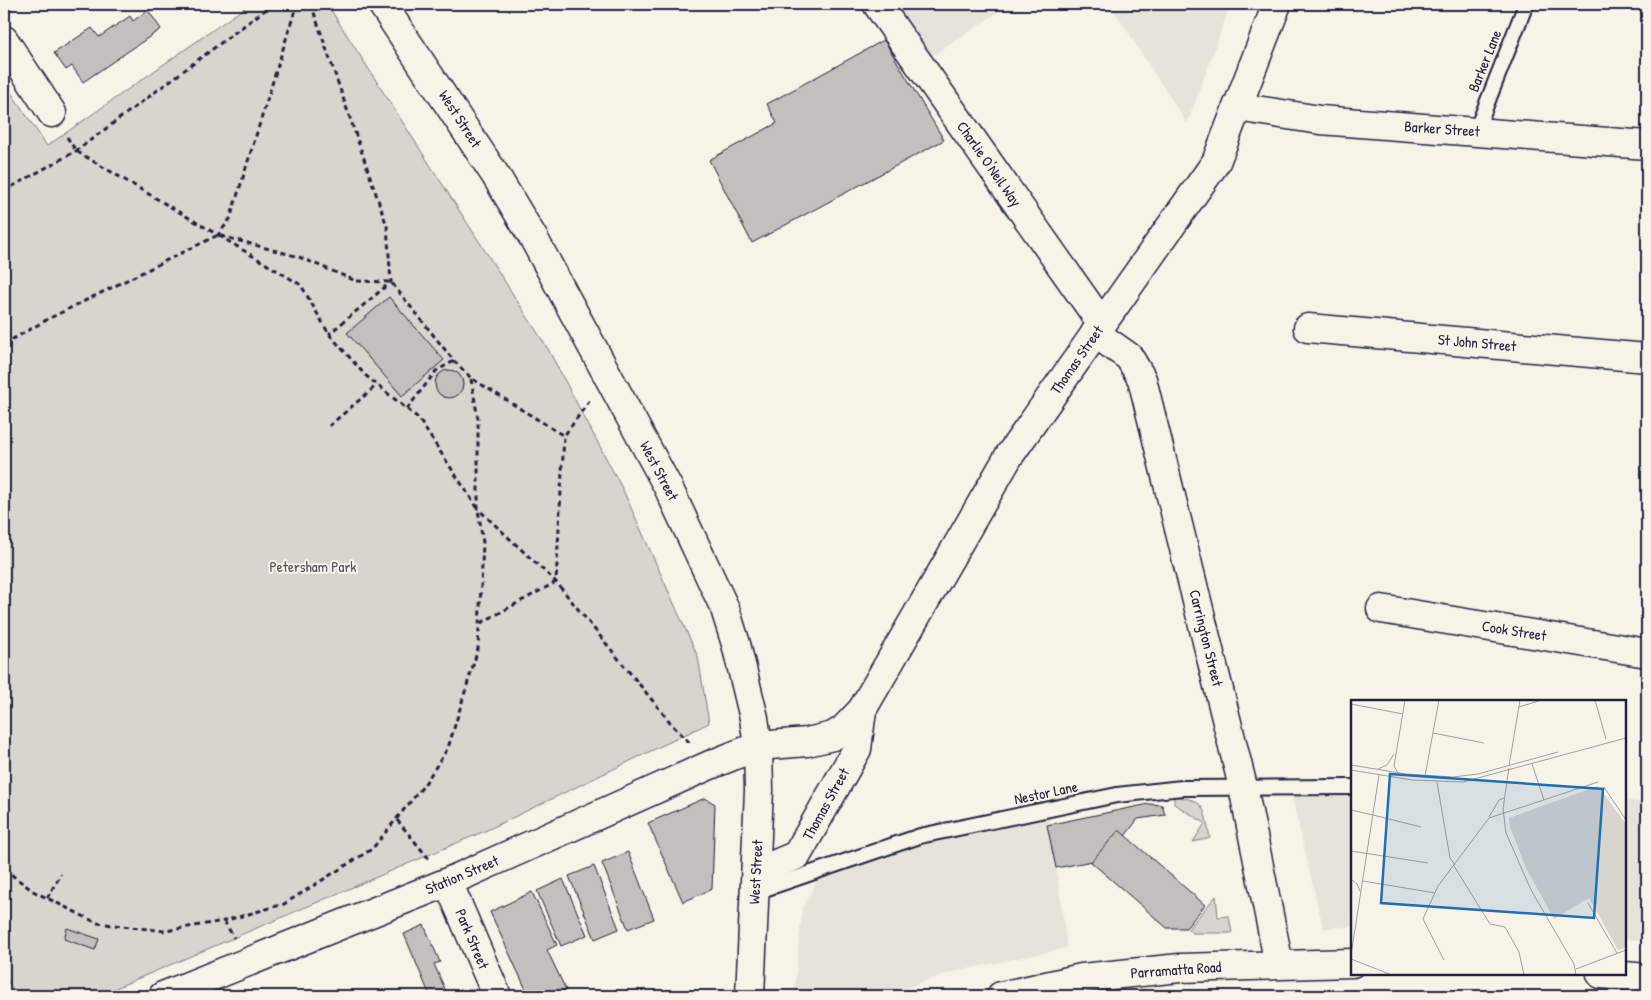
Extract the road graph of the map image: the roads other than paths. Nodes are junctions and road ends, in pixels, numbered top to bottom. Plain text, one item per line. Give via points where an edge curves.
1 (382, 4) edge
2 (877, 4) edge
3 (1277, 4) edge
4 (1526, 4) edge
5 (4, 40) edge
6 (1237, 107) junction
7 (52, 113) dead end
8 (1476, 131) junction
9 (1647, 144) edge
10 (1308, 328) dead end
11 (1098, 329) junction
12 (1647, 358) edge
13 (1380, 609) dead end
14 (1647, 653) edge
15 (862, 710) junction
16 (758, 746) junction
17 (1243, 787) junction
18 (1351, 787) edge
19 (448, 882) junction
20 (756, 882) junction
21 (1351, 963) edge
22 (1279, 964) junction
23 (1612, 975) edge
24 (1647, 978) edge
25 (163, 996) edge
26 (497, 996) edge
27 (750, 996) edge
28 (1001, 996) edge

1 - 16 main road, West Street via 534,239 668,487 725,609 754,718
2 - 11 main road, Charlie O'Neil Way
3 - 6 main road, Thomas Street
4 - 8 lane, Barker Lane
5 - 7 main road
6 - 8 main road, Barker Street via 1320,120
6 - 11 main road, Thomas Street via 1216,162
8 - 9 main road, Barker Street
10 - 12 main road, St John Street
11 - 15 main road, Thomas Street via 1009,456
11 - 17 main road, Carrington Street via 1129,357 1142,379
13 - 14 main road, Cook Street
15 - 16 main road, Thomas Street via 844,729 832,736
15 - 20 main road, Thomas Street via 857,749 797,855
16 - 19 main road, Station Street
16 - 20 main road, West Street
17 - 18 lane, Nestor Lane
17 - 20 lane, Nestor Lane via 1182,788 1125,794 920,836
17 - 22 main road, Carrington Street
19 - 25 main road, Station Street
19 - 26 main road, Park Street
20 - 27 main road, West Street
21 - 22 main road, Parramatta Road
22 - 28 main road, Parramatta Road via 1180,968 1082,978
23 - 24 main road

